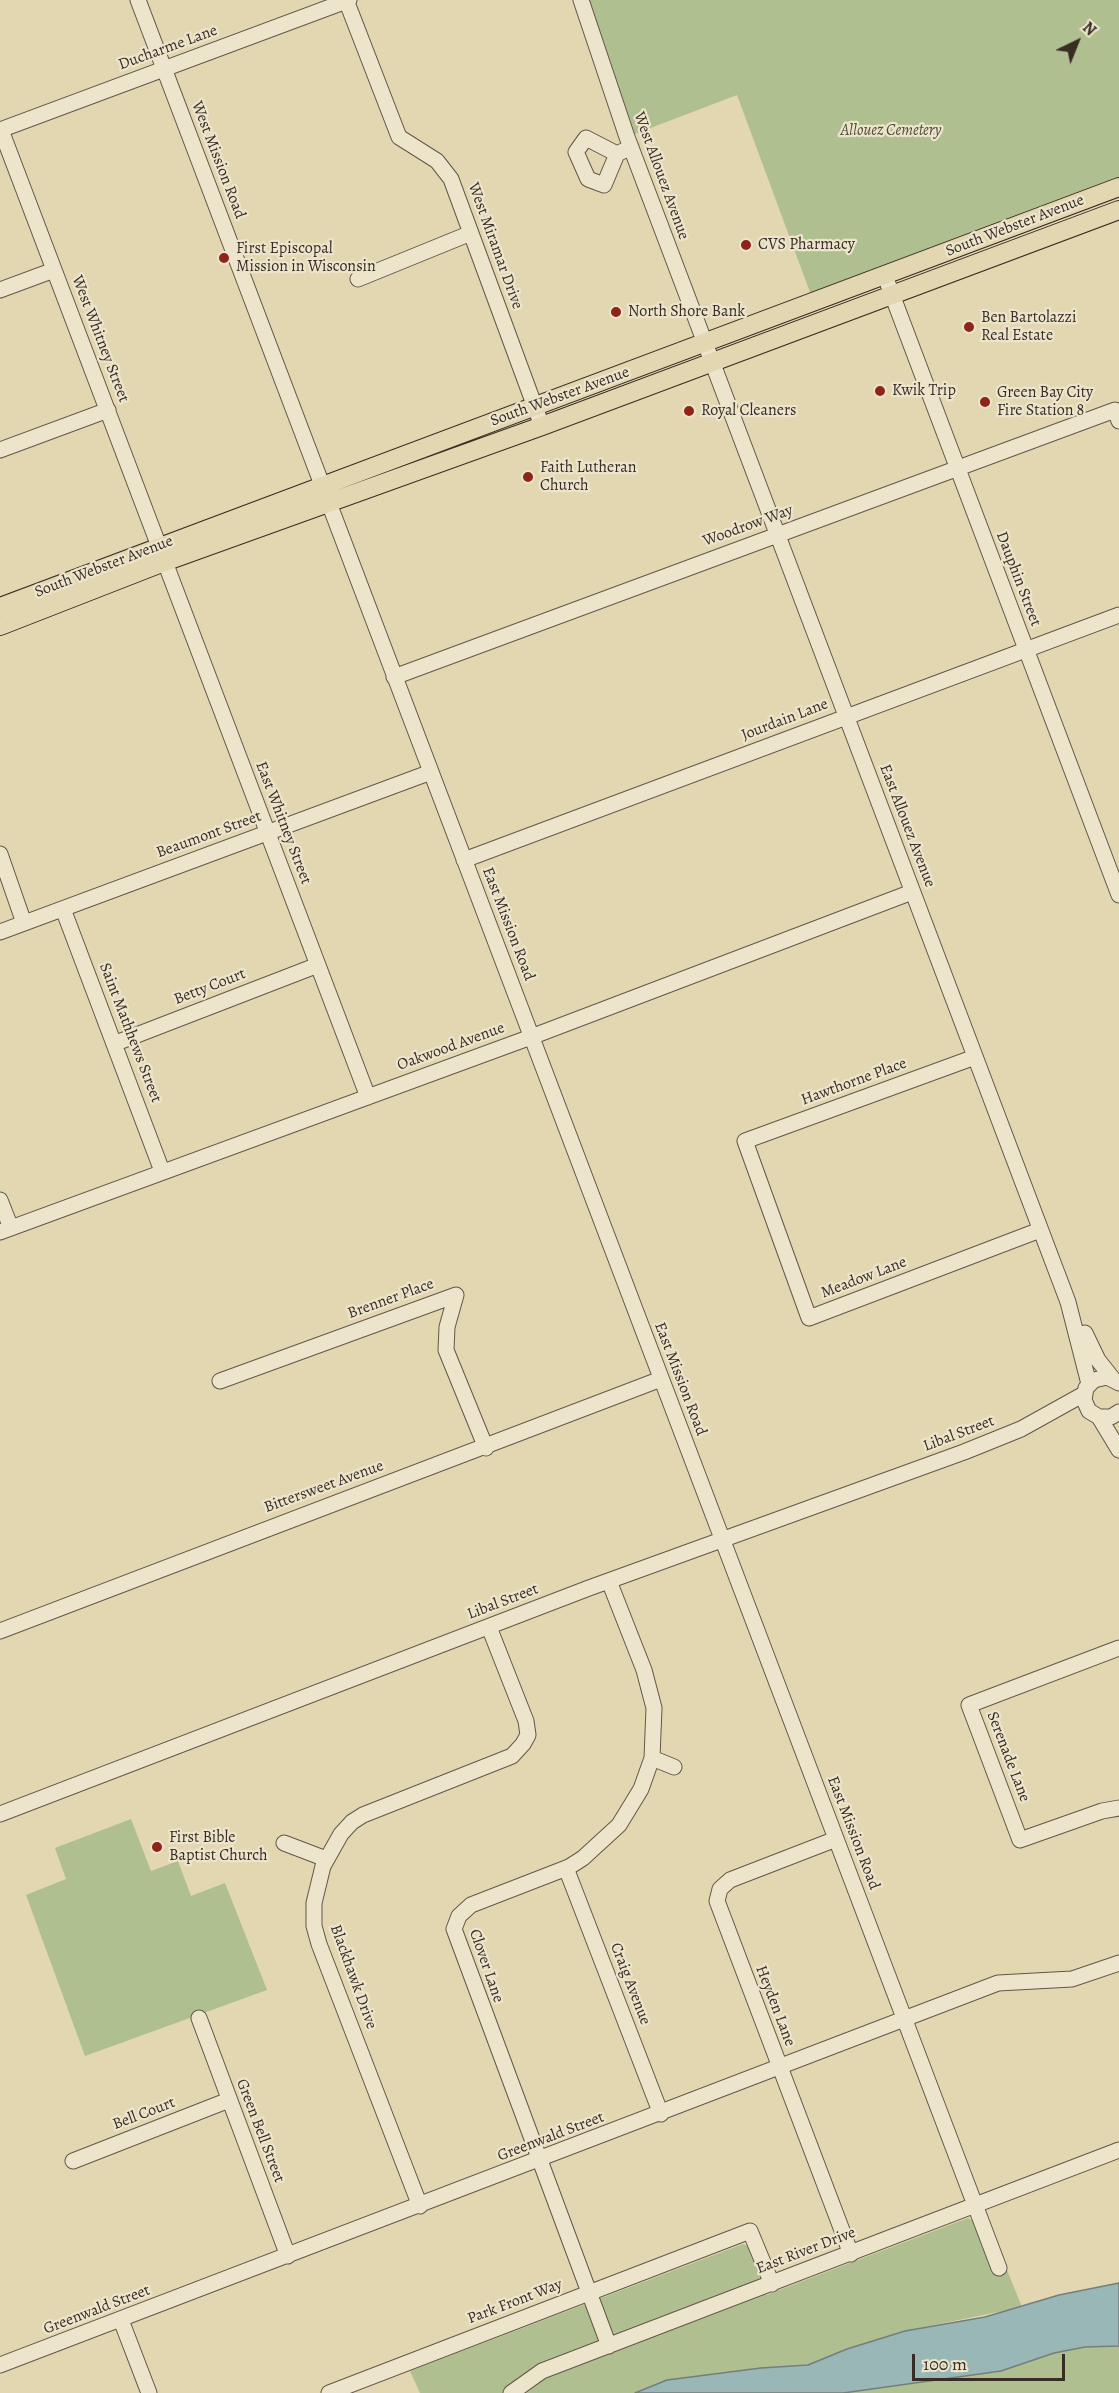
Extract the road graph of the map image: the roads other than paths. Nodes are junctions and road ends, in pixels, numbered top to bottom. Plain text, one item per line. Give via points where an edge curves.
1 (138, 0) edge
2 (347, 0) edge
3 (581, 0) edge
4 (164, 69) junction
5 (1, 130) edge
6 (631, 147) junction
7 (617, 154) dead end
8 (1119, 187) edge
9 (1119, 210) edge
10 (471, 233) junction
11 (54, 270) junction
12 (885, 276) junction
13 (358, 279) dead end
14 (0, 290) edge
15 (892, 294) junction
16 (705, 343) junction
17 (712, 363) junction
18 (535, 406) junction
19 (108, 410) junction
20 (1117, 416) edge
21 (542, 426) junction
22 (0, 450) edge
23 (956, 467) junction
24 (325, 493) junction
25 (777, 534) junction
26 (161, 554) junction
27 (0, 607) edge
28 (1119, 615) edge
29 (0, 626) edge
30 (1026, 649) junction
31 (394, 677) junction
32 (846, 716) junction
33 (430, 772) junction
34 (268, 833) junction
35 (0, 854) edge
36 (464, 860) junction
37 (912, 892) junction
38 (1119, 895) edge
39 (63, 909) junction
40 (24, 923) junction
41 (0, 932) edge
42 (318, 965) junction
43 (531, 1037) junction
44 (116, 1043) junction
45 (975, 1057) junction
46 (368, 1097) junction
47 (745, 1141) joint
48 (162, 1171) junction
49 (0, 1200) edge
50 (5, 1230) edge
51 (1040, 1230) junction
52 (1068, 1302) junction
53 (661, 1379) junction
54 (220, 1381) dead end
55 (1116, 1381) edge
56 (1087, 1389) junction
57 (1119, 1414) edge
58 (1097, 1416) junction
59 (1119, 1426) edge
60 (1021, 1429) junction
61 (486, 1448) junction
62 (1119, 1450) edge
63 (722, 1540) junction
64 (609, 1581) junction
65 (489, 1627) junction
66 (0, 1631) edge
67 (1119, 1648) edge
68 (652, 1758) junction
69 (674, 1767) dead end
70 (1119, 1808) edge
71 (0, 1814) edge
72 (836, 1839) junction
73 (284, 1843) dead end
74 (326, 1859) junction
75 (566, 1868) junction
76 (1119, 1963) edge
77 (199, 2018) dead end
78 (904, 2019) junction
79 (779, 2068) junction
80 (229, 2100) junction
81 (661, 2114) junction
82 (1119, 2150) edge
83 (539, 2160) junction
84 (73, 2161) dead end
85 (975, 2205) junction
86 (420, 2206) junction
87 (851, 2254) junction
88 (288, 2256) junction
89 (999, 2268) dead end
90 (772, 2284) junction
91 (589, 2293) junction
92 (120, 2320) junction
93 (609, 2346) junction
94 (0, 2366) edge
95 (148, 2393) edge
96 (329, 2393) edge
97 (511, 2393) edge

1 - 4 street, West Mission Road
2 - 4 street, Ducharme Lane
2 - 10 street, West Miramar Drive via 399,137 446,171
3 - 6 street, West Allouez Avenue
4 - 5 street, Ducharme Lane
4 - 24 street, West Mission Road
5 - 11 street, West Whitney Street
6 - 7 street
6 - 16 street, West Allouez Avenue
8 - 12 main road, South Webster Avenue
9 - 15 main road, South Webster Avenue
10 - 13 street
10 - 18 street, West Miramar Drive
11 - 14 street
11 - 19 street, West Whitney Street
12 - 15 street, Dauphin Street
12 - 16 main road, South Webster Avenue
15 - 17 main road, South Webster Avenue
15 - 23 street, Dauphin Street
16 - 17 street, West Allouez Avenue
16 - 18 main road, South Webster Avenue
17 - 21 main road, South Webster Avenue
17 - 25 street, East Allouez Avenue
18 - 21 street, West Miramar Drive
18 - 24 main road, South Webster Avenue
19 - 22 street
19 - 26 street, West Whitney Street
20 - 23 street, Woodrow Way
21 - 24 main road, South Webster Avenue
23 - 25 street, Woodrow Way
23 - 30 street, Dauphin Street
24 - 26 main road, South Webster Avenue
24 - 31 street, East Mission Road
25 - 31 street, Woodrow Way
25 - 32 street, East Allouez Avenue
26 - 27 main road, South Webster Avenue
26 - 29 main road, South Webster Avenue
26 - 34 street, East Whitney Street
28 - 30 street, Jourdain Lane
30 - 32 street, Jourdain Lane
30 - 38 street, Dauphin Street
31 - 33 street, East Mission Road
32 - 36 street, Jourdain Lane
32 - 37 street, East Allouez Avenue
33 - 34 street, Beaumont Street
33 - 36 street, East Mission Road
34 - 39 street, Beaumont Street
34 - 42 street, East Whitney Street
35 - 40 street
36 - 43 street, East Mission Road
37 - 43 street, Oakwood Avenue
37 - 45 street, East Allouez Avenue
39 - 40 street, Beaumont Street
39 - 44 street, Saint Mathhews Street
40 - 41 street, Beaumont Street
42 - 44 street, Betty Court
42 - 46 street, East Whitney Street
43 - 46 street, Oakwood Avenue
43 - 53 street, East Mission Road
44 - 48 street, Saint Mathhews Street
45 - 47 street, Hawthorne Place
45 - 51 street, East Allouez Avenue
46 - 48 street, Oakwood Avenue
47 - 51 street, Meadow Lane via 809,1318
48 - 50 street, Oakwood Avenue
49 - 50 street
51 - 52 street, East Allouez Avenue
52 - 55 street, East Allouez Avenue via 1098,1360
52 - 56 street, East Allouez Avenue
53 - 61 street, Bittersweet Avenue
53 - 63 street, East Mission Road
54 - 61 street, Brenner Place via 456,1294 447,1327 446,1350
55 - 56 street, Libal Street via 1100,1377
56 - 58 street, East Allouez Avenue via 1086,1406
56 - 60 street, Libal Street
57 - 58 street, Libal Street
57 - 59 street
58 - 60 street, Libal Street via 1080,1413
58 - 62 street
60 - 63 street, Libal Street
61 - 66 street, Bittersweet Avenue via 265,1528
63 - 64 street, Libal Street
63 - 72 street, East Mission Road
64 - 65 street, Libal Street
64 - 68 street, Clover Lane via 651,1694
65 - 71 street, Libal Street
65 - 74 street, Blackhawk Drive via 526,1721 528,1735 521,1748 512,1756 363,1815 341,1834
67 - 70 street, Serenade Lane via 969,1705 1020,1840
68 - 69 street
68 - 75 street, Clover Lane via 625,1818 596,1849
72 - 78 street, East Mission Road
72 - 79 street, Heyden Lane via 736,1877 724,1884 717,1895 717,1908
73 - 74 street
74 - 86 street, Blackhawk Drive via 314,1903 314,1926
75 - 81 street, Craig Avenue
75 - 83 street, Clover Lane via 471,1905 459,1916 454,1929
76 - 78 street, Greenwald Street via 1072,1979 998,1983
77 - 80 street, Green Bell Street
78 - 79 street, Greenwald Street
78 - 85 street, East Mission Road
79 - 81 street, Greenwald Street
79 - 87 street, Heyden Lane
80 - 84 street, Bell Court
80 - 88 street, Green Bell Street
81 - 83 street, Greenwald Street
82 - 85 street, East River Drive
83 - 86 street, Greenwald Street
83 - 91 street, Clover Lane
85 - 87 street, East River Drive
85 - 89 street, East Mission Road
86 - 88 street, Greenwald Street
87 - 90 street, East River Drive
88 - 92 street, Greenwald Street
90 - 91 street, Park Front Way via 750,2231
90 - 93 street, East River Drive
91 - 93 street, Clover Lane
91 - 96 street, Park Front Way
92 - 94 street, Greenwald Street
92 - 95 street
93 - 97 street, East River Drive via 542,2371

